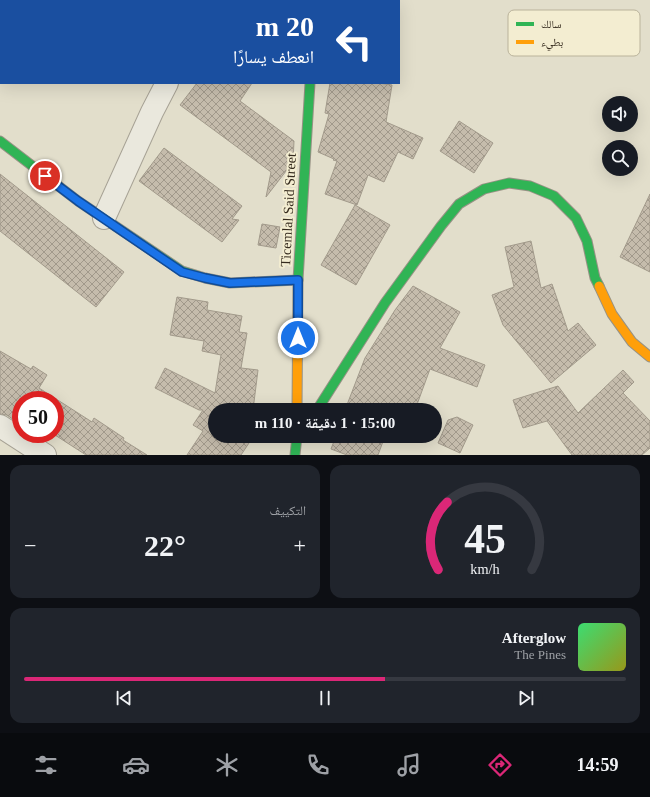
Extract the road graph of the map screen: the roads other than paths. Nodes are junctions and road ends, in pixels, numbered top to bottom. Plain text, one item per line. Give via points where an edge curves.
1 (166, 84) edge
2 (310, 84) edge
3 (0, 141) edge
4 (104, 218) junction
5 (298, 280) junction
6 (650, 357) edge
7 (297, 403) edge
8 (321, 403) edge
9 (0, 426) edge
10 (45, 455) edge

1 - 4 street
2 - 5 street, Ticemlal Said Street
3 - 4 street
4 - 5 street via 182,272 230,283
5 - 7 street, Ticemlal Said Street
6 - 8 street via 632,342 612,314 595,278 587,240 576,218 554,196 530,186 509,183 484,189 459,204 385,303
9 - 10 street

